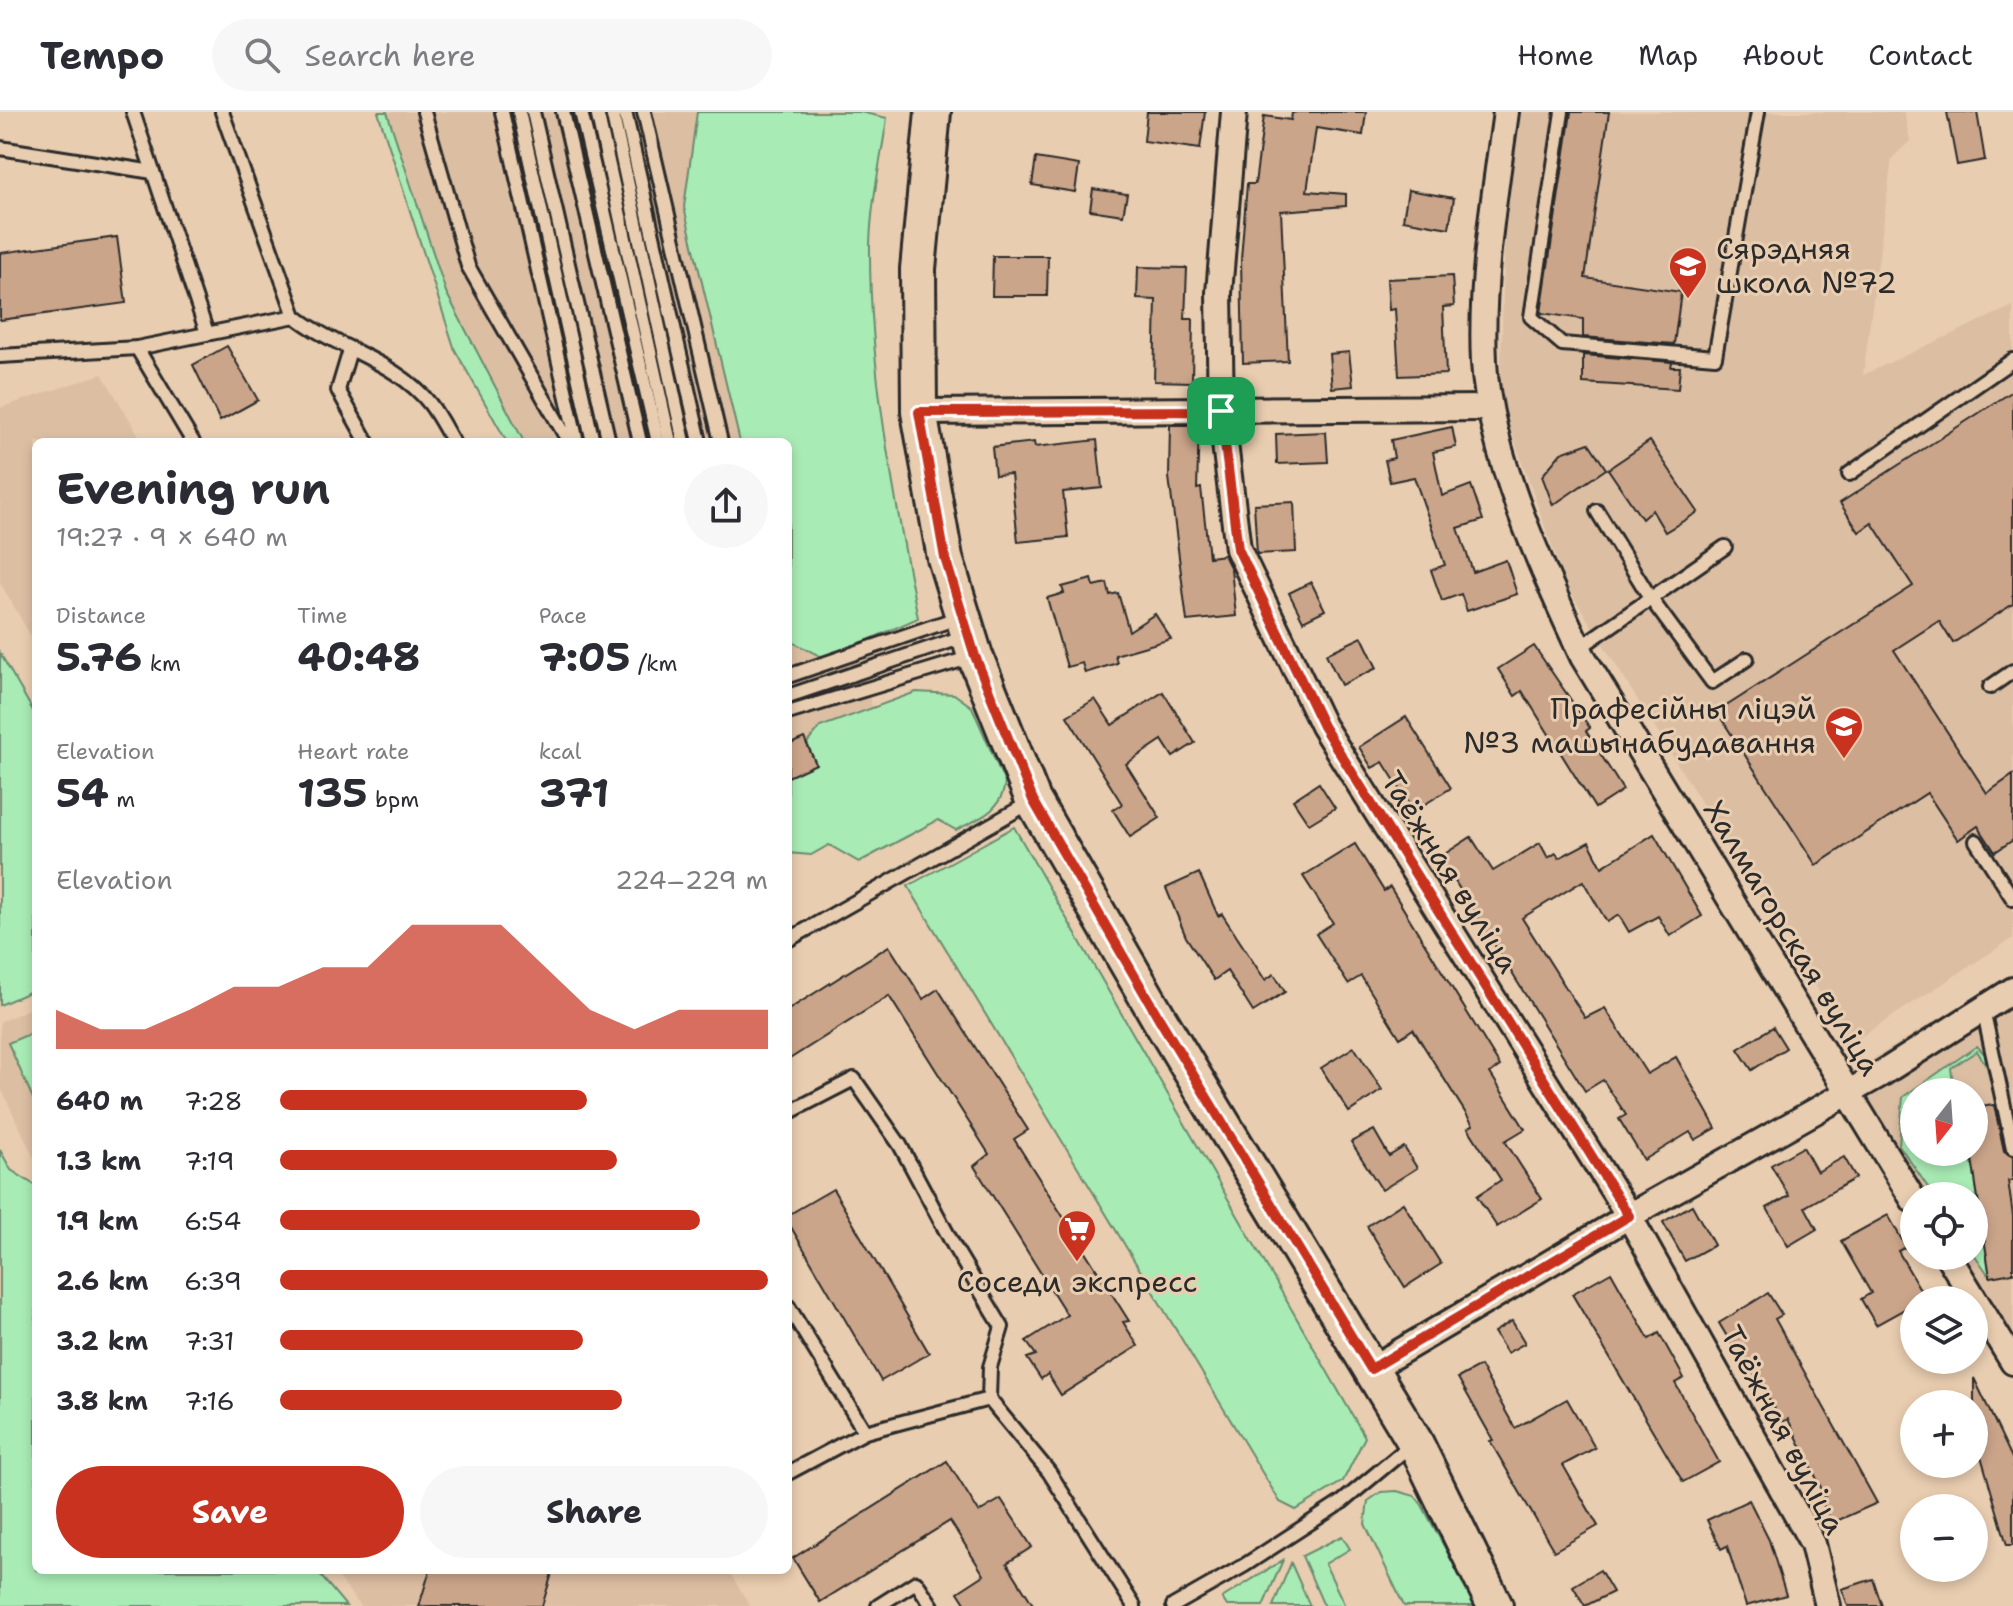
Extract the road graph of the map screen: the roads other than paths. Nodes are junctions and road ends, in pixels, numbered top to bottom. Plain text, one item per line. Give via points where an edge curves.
1 (133, 112) edge
2 (222, 112) edge
3 (424, 112) edge
4 (502, 112) edge
5 (519, 112) edge
6 (533, 112) edge
7 (563, 112) edge
8 (581, 112) edge
9 (597, 112) edge
10 (612, 112) edge
11 (625, 112) edge
12 (644, 112) edge
13 (933, 112) edge
14 (1234, 112) edge
15 (1506, 112) edge
16 (1562, 112) edge
17 (1758, 112) edge
18 (0, 148) edge
19 (153, 172) junction
20 (295, 316) junction
21 (207, 333) junction
22 (137, 348) junction
23 (350, 350) junction
24 (0, 356) edge
25 (2013, 360) edge
26 (1489, 408) junction
27 (1221, 411) junction
28 (919, 412) junction
29 (191, 438) edge
30 (365, 438) edge
31 (451, 438) edge
32 (567, 438) edge
33 (576, 438) edge
34 (592, 438) edge
35 (608, 438) edge
36 (639, 438) edge
37 (657, 438) edge
38 (669, 438) edge
39 (683, 438) edge
40 (699, 438) edge
41 (720, 438) edge
42 (1849, 474) dead end
43 (1597, 511) dead end
44 (1725, 547) dead end
45 (1651, 599) junction
46 (969, 636) junction
47 (1579, 648) junction
48 (1747, 659) dead end
49 (2013, 671) edge
50 (792, 675) edge
51 (1990, 687) dead end
52 (792, 695) edge
53 (792, 711) edge
54 (1033, 800) junction
55 (1976, 841) dead end
56 (2013, 899) edge
57 (792, 938) edge
58 (2013, 990) edge
59 (1983, 1009) junction
60 (1848, 1093) junction
61 (792, 1111) edge
62 (2013, 1148) edge
63 (1902, 1182) edge
64 (1629, 1216) junction
65 (1957, 1270) edge
66 (792, 1313) edge
67 (2013, 1362) edge
68 (1371, 1369) junction
69 (989, 1399) junction
70 (865, 1432) junction
71 (1415, 1442) junction
72 (792, 1471) edge
73 (878, 1606) edge
74 (932, 1606) edge
75 (1134, 1606) edge
76 (1173, 1606) edge
77 (1495, 1606) edge
78 (1828, 1606) edge

1 - 19 lane
2 - 20 lane
3 - 32 lane via 468,266
4 - 33 lane
5 - 34 lane
6 - 35 lane
7 - 36 lane
8 - 37 lane
9 - 38 lane
10 - 39 lane
11 - 40 lane
12 - 41 lane
13 - 28 main road via 918,269
14 - 27 street, Таёжная вуліца via 1219,293
15 - 26 street, Халмагорская вуліца via 1486,306
16 - 17 lane via 1531,317 1562,344 1715,357
18 - 19 lane
19 - 21 lane
20 - 21 lane
20 - 23 lane
21 - 22 lane
22 - 24 lane
22 - 29 lane
23 - 30 lane via 338,390
23 - 31 lane via 389,369 429,402
25 - 42 lane
26 - 27 street
26 - 47 street, Халмагорская вуліца via 1543,571
27 - 28 street
27 - 64 street, Таёжная вуліца via 1238,549 1323,726
28 - 46 main road via 945,558
43 - 45 lane
44 - 45 lane
45 - 47 lane
45 - 48 lane via 1712,682
46 - 50 lane
46 - 52 lane
46 - 53 lane
46 - 54 main road
47 - 60 street, Халмагорская вуліца
49 - 51 lane
54 - 57 lane
54 - 68 main road
55 - 56 lane
58 - 59 street
59 - 60 street
59 - 62 lane
60 - 63 street, Халмагорская вуліца
60 - 64 street
61 - 69 lane via 854,1079 900,1145 1002,1327 990,1367
64 - 68 street
64 - 78 street, Таёжная вуліца via 1813,1544
65 - 67 street
66 - 70 lane
68 - 71 main road
69 - 70 lane
69 - 75 lane via 1049,1472
70 - 72 lane
71 - 76 lane via 1342,1502
71 - 77 main road
73 - 74 lane via 916,1582

